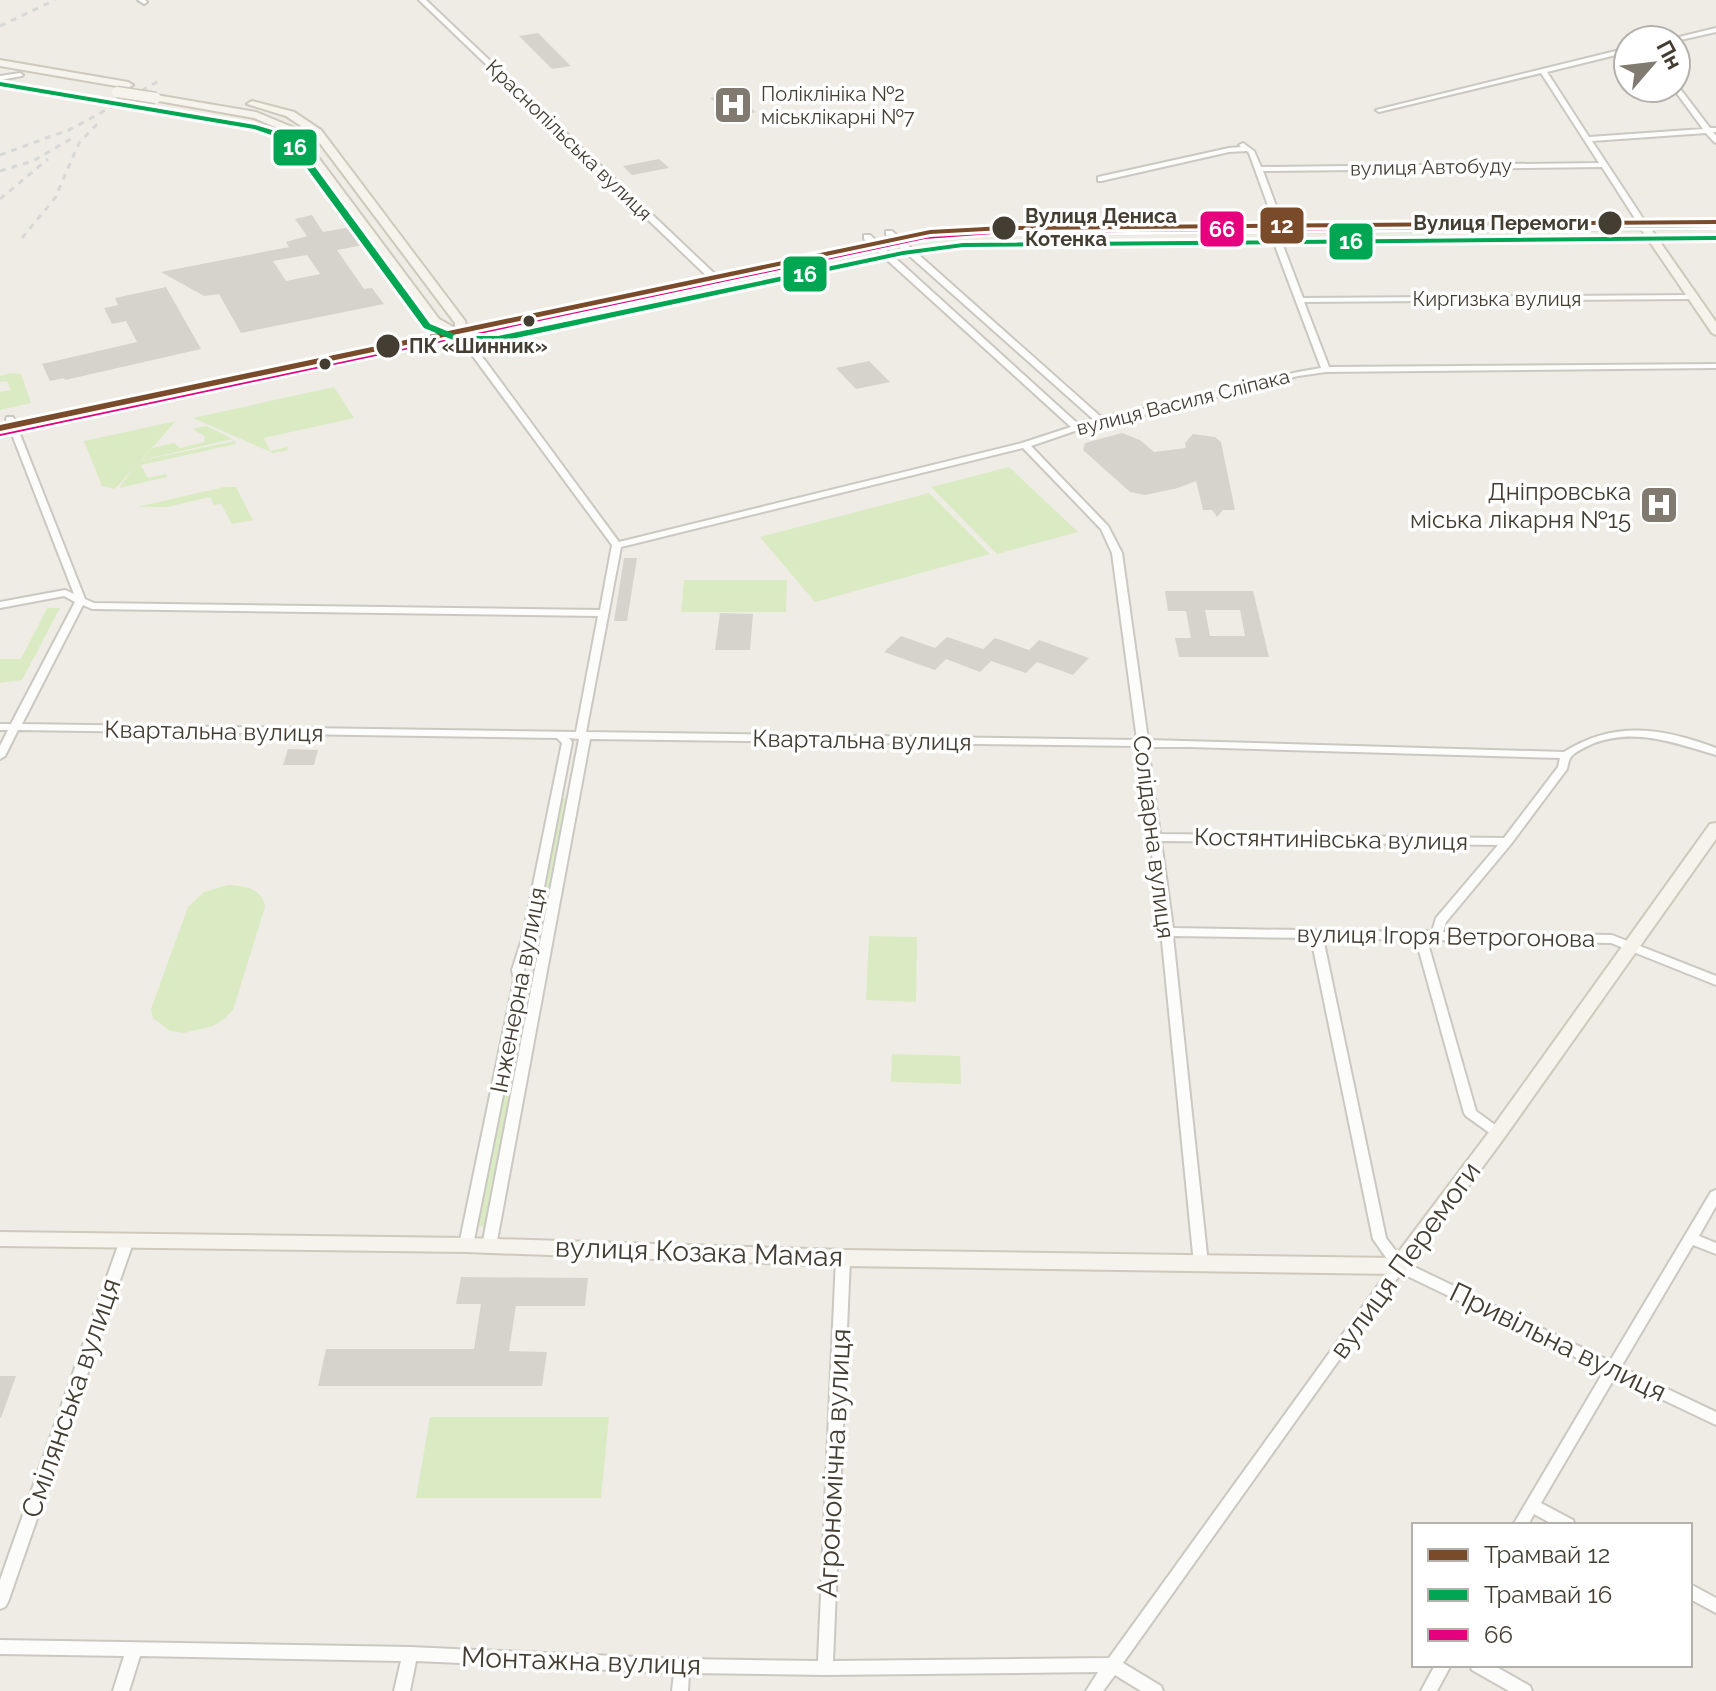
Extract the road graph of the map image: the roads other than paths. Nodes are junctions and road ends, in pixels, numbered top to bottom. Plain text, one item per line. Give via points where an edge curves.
1 (422, 0) edge
2 (1716, 30) edge
3 (1692, 35) edge
4 (1612, 54) edge
5 (3, 66) edge
6 (1543, 71) junction
7 (20, 75) junction
8 (0, 78) edge
9 (1690, 104) edge
10 (1379, 110) dead end
11 (1712, 131) edge
12 (1588, 139) junction
13 (1716, 141) edge
14 (1604, 165) junction
15 (1258, 169) junction
16 (1101, 179) dead end
17 (1716, 216) edge
18 (1641, 221) junction
19 (1276, 225) junction
20 (1716, 225) edge
21 (894, 237) junction
22 (872, 242) junction
23 (417, 268) junction
24 (399, 272) junction
25 (712, 275) junction
26 (1692, 297) junction
27 (1301, 300) junction
28 (442, 327) junction
29 (461, 329) junction
30 (1716, 331) edge
31 (1716, 366) edge
32 (277, 368) junction
33 (1326, 370) junction
34 (1099, 420) junction
35 (8, 423) edge
36 (1076, 427) junction
37 (0, 433) edge
38 (1025, 445) junction
39 (617, 545) junction
40 (81, 600) junction
41 (0, 605) edge
42 (603, 613) junction
43 (0, 727) edge
44 (15, 727) junction
45 (561, 736) junction
46 (582, 736) junction
47 (1142, 744) junction
48 (1716, 752) edge
49 (1566, 755) junction
50 (0, 756) edge
51 (1716, 828) edge
52 (1155, 837) junction
53 (1507, 842) junction
54 (1167, 932) junction
55 (1316, 934) junction
56 (1420, 934) junction
57 (1437, 935) junction
58 (1630, 946) junction
59 (1716, 981) edge
60 (1498, 1133) junction
61 (1716, 1195) edge
62 (1691, 1238) junction
63 (0, 1239) edge
64 (127, 1240) junction
65 (466, 1245) junction
66 (489, 1246) junction
67 (1716, 1249) edge
68 (843, 1258) junction
69 (1201, 1264) junction
70 (1399, 1266) junction
71 (1614, 1368) junction
72 (1716, 1419) edge
73 (1531, 1505) junction
74 (1521, 1523) edge
75 (1564, 1523) edge
76 (1692, 1592) edge
77 (0, 1602) edge
78 (1716, 1606) edge
79 (0, 1647) edge
80 (134, 1651) junction
81 (410, 1654) junction
82 (1113, 1665) junction
83 (682, 1666) junction
84 (1442, 1667) edge
85 (1482, 1667) edge
86 (825, 1668) junction
87 (121, 1691) edge
88 (402, 1691) edge
89 (680, 1691) edge
90 (1094, 1691) edge
91 (1155, 1691) edge
92 (1429, 1691) edge
93 (1524, 1691) edge

1 - 25 street, Краснопільська вулиця
2 - 3 street
4 - 6 street
5 - 7 main road
5 - 23 main road via 275,109 308,123
6 - 10 street
6 - 12 street
7 - 8 street
7 - 24 main road, bridge via 276,121 293,131
9 - 11 street
11 - 12 street
11 - 13 street
12 - 14 street
14 - 15 street, вулиця Автобуду
14 - 18 street
15 - 16 street via 1246,147
15 - 19 street
17 - 18 main road
18 - 19 main road
18 - 20 main road
18 - 26 main road
19 - 21 main road
19 - 27 street via 1275,235
21 - 22 main road
21 - 34 street
22 - 25 main road
22 - 36 street
23 - 24 main road
23 - 29 main road
24 - 28 main road
25 - 29 main road
26 - 27 street, Киргизька вулиця
26 - 30 main road
27 - 33 street
28 - 29 main road
28 - 32 main road
29 - 32 main road
29 - 39 street
31 - 33 street, вулиця Василя Сліпака
32 - 35 main road
33 - 34 street, вулиця Василя Сліпака
34 - 36 street, вулиця Василя Сліпака
35 - 37 main road
35 - 40 street
36 - 38 street, вулиця Василя Сліпака
38 - 39 street, вулиця Василя Сліпака
38 - 47 street, Солідарна вулиця via 1112,538
39 - 42 street, Інженерна вулиця
40 - 41 street via 65,593
40 - 42 street via 92,606
40 - 44 street
42 - 46 street, Інженерна вулиця
43 - 44 street, Квартальна вулиця
44 - 45 street, Квартальна вулиця
44 - 50 street
45 - 46 street, Квартальна вулиця
45 - 65 street, Інженерна вулиця via 567,742
46 - 47 street, Квартальна вулиця
46 - 66 street, Інженерна вулиця
47 - 49 street, Квартальна вулиця
47 - 52 street, Солідарна вулиця
48 - 49 street, Квартальна вулиця via 1688,741 1615,733 1583,742
49 - 53 street via 1563,767
51 - 58 main road, вулиця Перемоги
52 - 53 street, Костянтинівська вулиця
52 - 54 street, Солідарна вулиця
53 - 57 street via 1440,921
54 - 55 street, вулиця Ігоря Ветрогонова
54 - 69 street, Солідарна вулиця
55 - 56 street, вулиця Ігоря Ветрогонова
55 - 70 street via 1380,1239
56 - 57 street, вулиця Ігоря Ветрогонова
56 - 60 street via 1470,1113
57 - 58 street, вулиця Ігоря Ветрогонова via 1612,939
58 - 59 street, вулиця Ігоря Ветрогонова
58 - 60 main road, вулиця Перемоги
60 - 70 main road, вулиця Перемоги
61 - 62 street
62 - 67 street
62 - 71 street
63 - 64 main road, вулиця Козака Мамая
64 - 65 main road, вулиця Козака Мамая
64 - 77 street, Смілянська вулиця
65 - 66 main road, вулиця Козака Мамая
66 - 68 main road, вулиця Козака Мамая
68 - 69 main road, вулиця Козака Мамая
68 - 86 street, Агрономічна вулиця
69 - 70 main road, вулиця Козака Мамая
70 - 71 street, Привільна вулиця
70 - 82 street, вулиця Перемоги
71 - 72 street, Привільна вулиця
71 - 73 street
73 - 74 street
73 - 75 street
76 - 78 street
79 - 80 street, Монтажна вулиця
80 - 81 street, Монтажна вулиця
80 - 87 street
81 - 83 street, Монтажна вулиця
81 - 88 street
82 - 86 street, Монтажна вулиця
82 - 90 street, вулиця Перемоги
82 - 91 street
83 - 86 street, Монтажна вулиця
83 - 89 street
84 - 92 street
85 - 93 street

